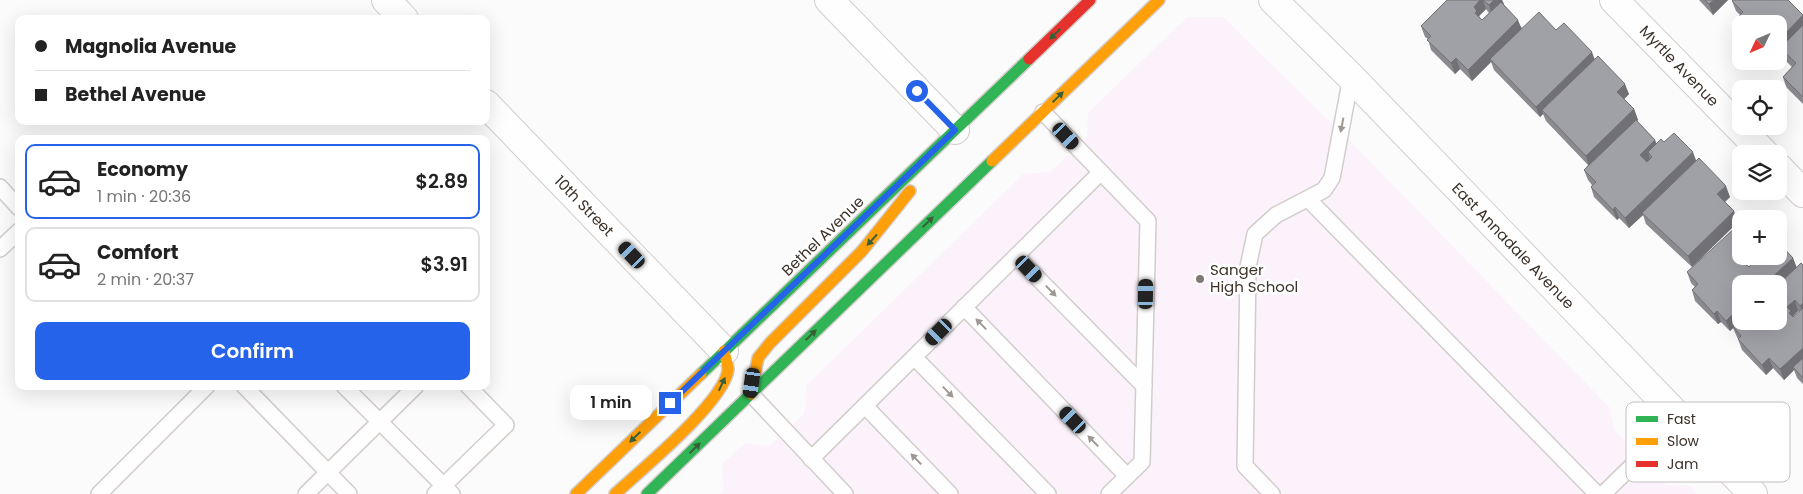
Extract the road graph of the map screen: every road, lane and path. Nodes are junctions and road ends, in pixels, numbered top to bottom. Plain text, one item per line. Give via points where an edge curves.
1 (386, 0) edge
2 (829, 0) edge
3 (1090, 0) edge
4 (1159, 0) edge
5 (1273, 0) edge
6 (1614, 0) edge
7 (400, 15) edge
8 (1351, 77) junction
9 (490, 108) edge
10 (1043, 112) junction
11 (948, 137) junction
12 (1756, 145) edge
13 (1100, 172) junction
14 (1787, 176) edge
15 (0, 188) edge
16 (1803, 193) edge
17 (1308, 199) junction
18 (15, 204) edge
19 (15, 235) edge
20 (0, 249) edge
21 (1016, 256) junction
22 (964, 307) junction
23 (724, 351) junction
24 (914, 357) junction
25 (1144, 386) junction
26 (203, 390) edge
27 (248, 390) edge
28 (348, 390) edge
29 (412, 390) edge
30 (472, 390) edge
31 (751, 394) junction
32 (1664, 402) edge
33 (865, 406) junction
34 (380, 422) junction
35 (811, 459) junction
36 (1626, 472) edge
37 (329, 473) junction
38 (1127, 476) junction
39 (1740, 482) edge
40 (443, 491) edge
41 (651, 493) edge
42 (100, 494) edge
43 (306, 494) edge
44 (349, 494) edge
45 (576, 494) edge
46 (615, 494) edge
47 (845, 494) edge
48 (950, 494) edge
49 (1048, 494) edge
50 (1109, 494) edge
51 (1272, 494) edge
52 (1597, 494) edge
53 (1603, 494) edge
54 (1752, 494) edge

1 - 7 street
2 - 11 street
3 -> 11 main road, Bethel Avenue
10 -> 4 main road
5 - 8 street, East Annadale Avenue
6 - 12 street, Myrtle Avenue
8 -> 17 lane via 1332,178 1324,190
8 - 32 street, East Annadale Avenue
9 - 23 street, 10th Street
10 - 13 lane
31 -> 10 main road
11 - 23 main road, Bethel Avenue
11 -> 31 main road via 872,240 758,358
13 - 21 lane
13 - 25 lane via 1148,221
14 - 16 street
15 - 18 lane
17 - 51 lane via 1276,215 1255,234 1248,267 1245,466
17 - 52 lane
19 - 20 lane
21 - 22 lane
21 -> 25 lane
22 - 24 lane
38 -> 22 lane
23 -> 45 main road, Bethel Avenue
46 -> 23 main road via 707,406 721,388 728,368
24 - 33 lane
24 -> 49 lane
25 - 38 lane via 1142,462
26 - 42 lane
27 - 37 lane
28 - 34 lane
29 - 34 lane
30 - 40 lane via 506,425
31 - 35 lane
41 -> 31 main road
33 - 35 lane
48 -> 33 lane
34 - 37 lane
34 - 40 lane
35 - 47 lane
36 - 53 lane
37 - 43 lane
37 - 44 lane
38 - 50 lane
39 - 54 street, East Annadale Avenue

